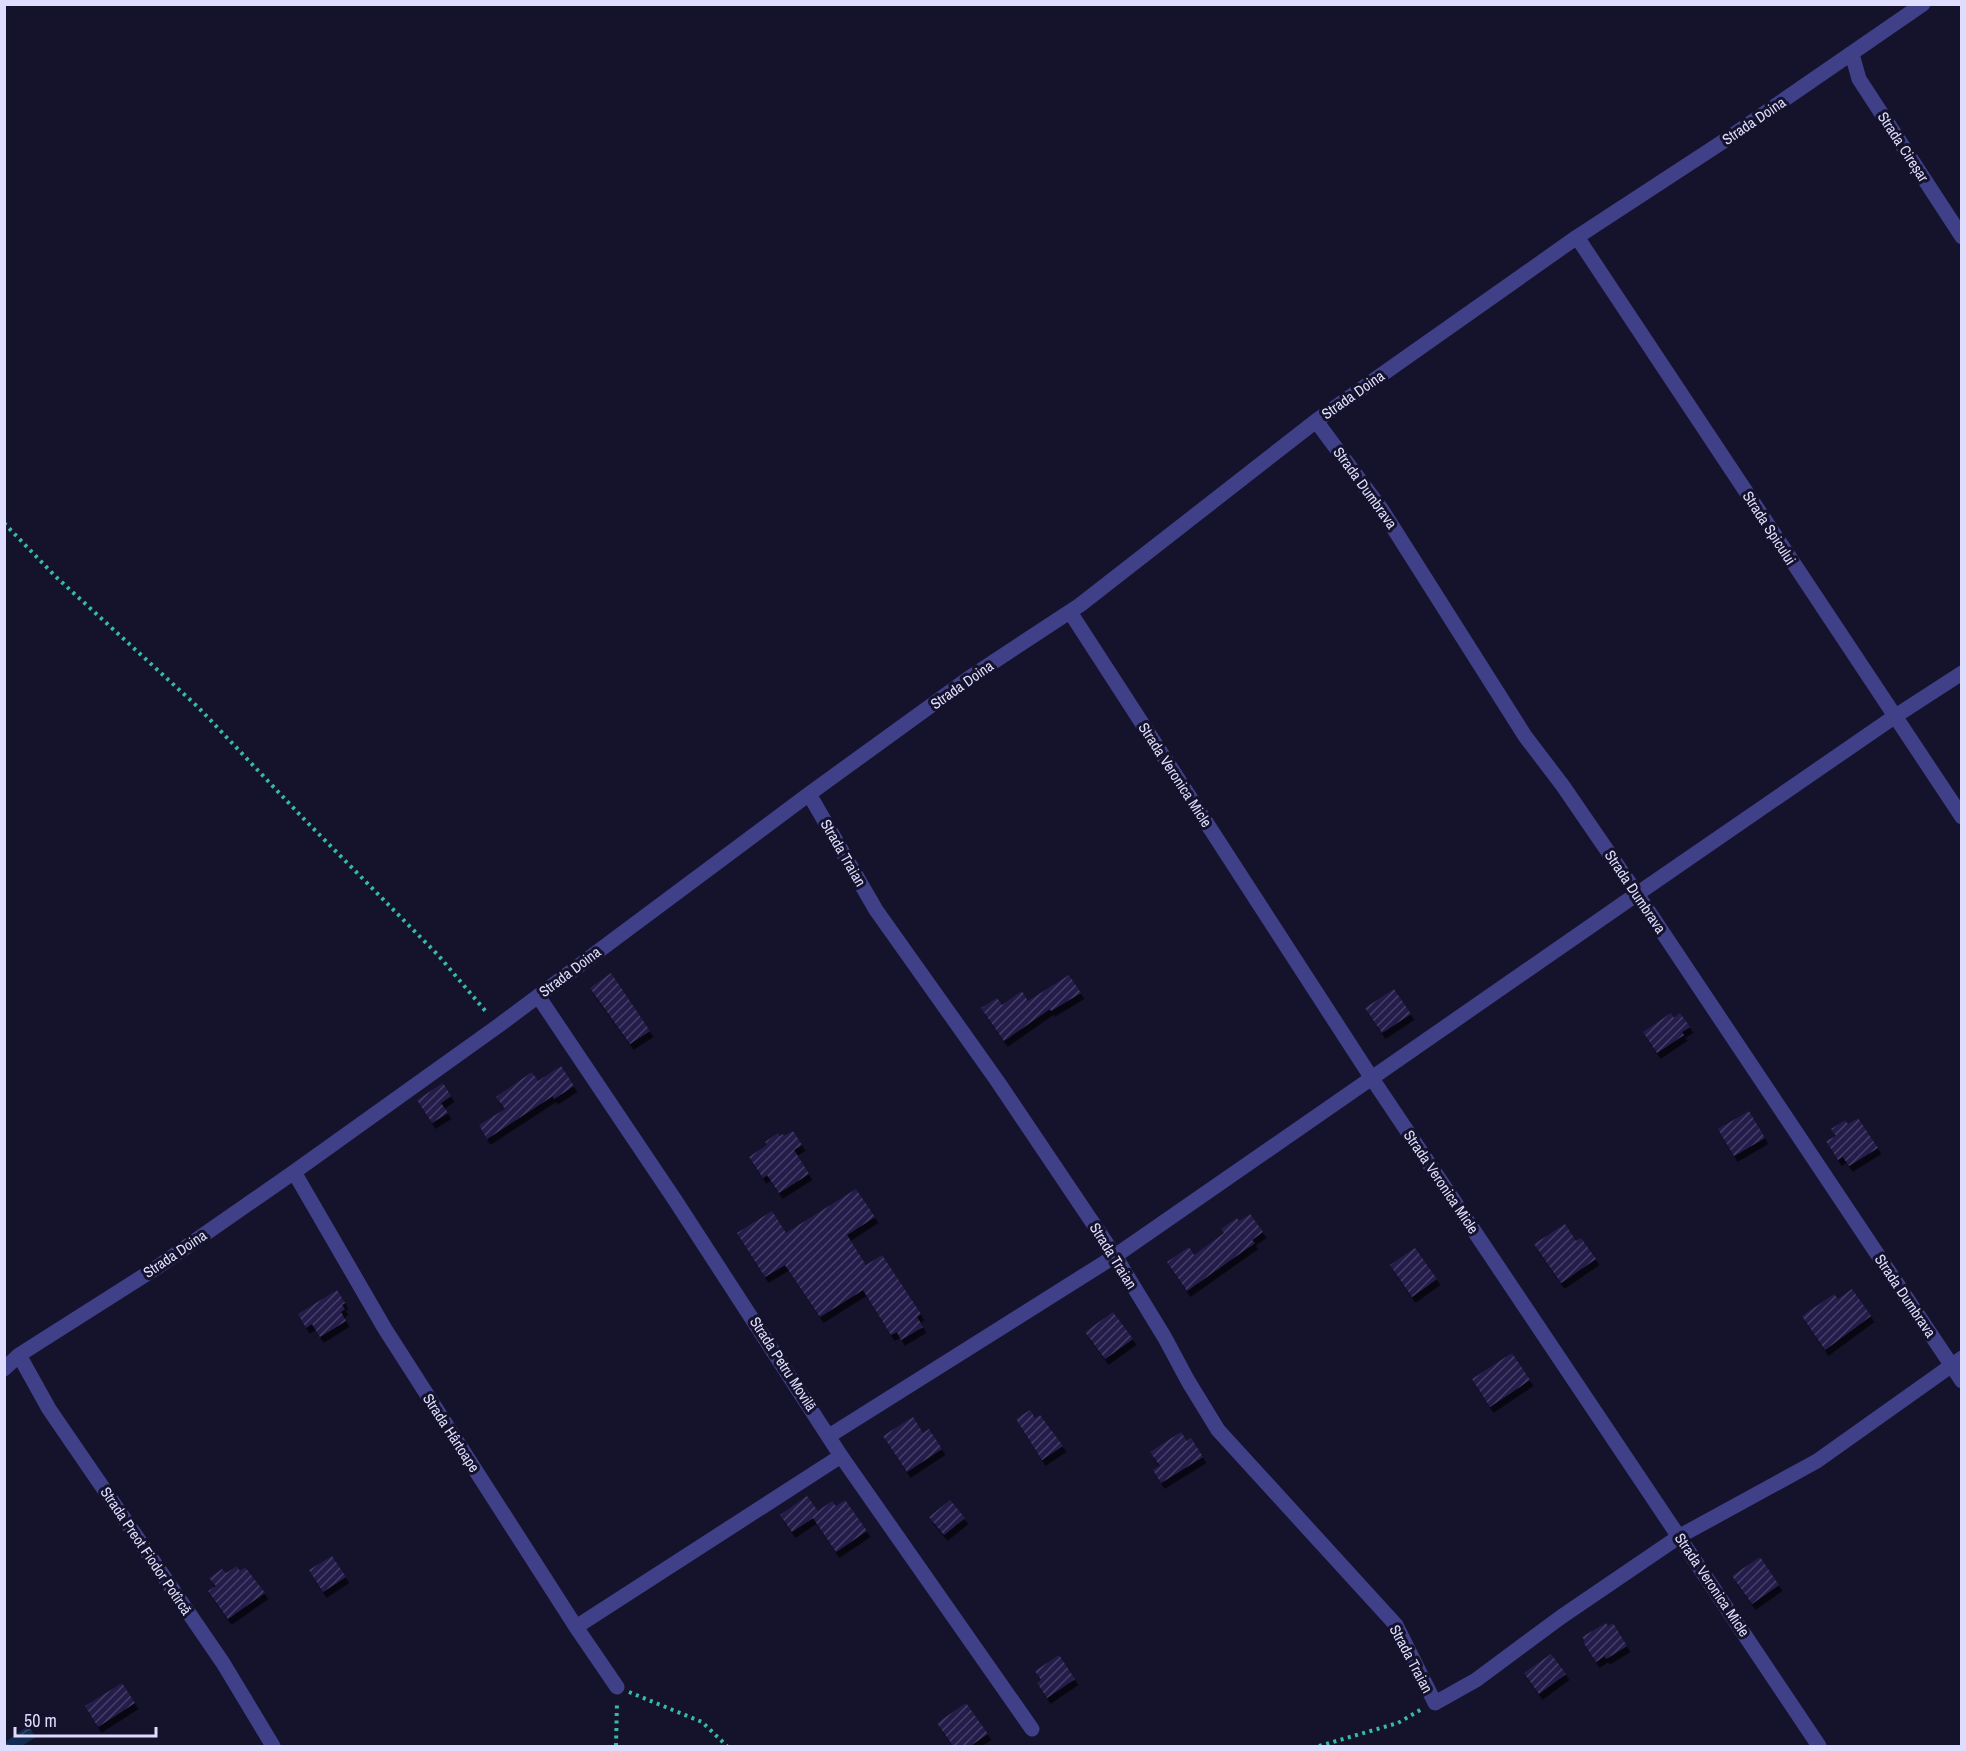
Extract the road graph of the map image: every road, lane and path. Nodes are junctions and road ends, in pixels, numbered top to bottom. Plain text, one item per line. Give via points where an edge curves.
1 (1923, 4) edge
2 (1852, 54) junction
3 (1577, 237) junction
4 (1962, 237) edge
5 (1316, 422) junction
6 (4, 523) edge
7 (1070, 612) junction
8 (1962, 673) edge
9 (1894, 717) junction
10 (809, 794) junction
11 (1962, 817) edge
12 (1637, 894) junction
13 (538, 996) junction
14 (498, 1026) junction
15 (1371, 1077) junction
16 (294, 1172) junction
17 (1114, 1256) junction
18 (19, 1355) junction
19 (1956, 1361) edge
20 (4, 1369) edge
21 (1962, 1381) edge
22 (829, 1436) junction
23 (841, 1455) junction
24 (1680, 1536) junction
25 (576, 1627) junction
26 (617, 1687) junction
27 (1435, 1702) junction
28 (1032, 1729) dead end
29 (273, 1746) edge
30 (616, 1746) edge
31 (727, 1746) edge
32 (1319, 1746) edge
33 (1819, 1746) edge

1 - 2 street, Strada Doina
2 - 3 street, Strada Doina
2 - 4 street, Strada Cireșar via 1859,79
3 - 5 street, Strada Doina
3 - 9 street, Strada Spicului
5 - 7 street, Strada Doina
5 - 12 street, Strada Dumbrava via 1382,510 1525,736
6 - 14 path via 55,576 198,707 438,955
7 - 10 street, Strada Doina via 969,678
7 - 15 street, Strada Veronica Micle
8 - 9 street
9 - 11 street, Strada Spicului
9 - 12 street
10 - 13 street, Strada Doina
10 - 17 street, Strada Traian via 876,910 998,1082
12 - 15 street
12 - 19 street, Strada Dumbrava
13 - 14 street, Strada Doina
13 - 22 street, Strada Petru Movilă
14 - 16 street, Strada Doina
15 - 17 street
15 - 24 street, Strada Veronica Micle
16 - 18 street, Strada Doina via 156,1268
16 - 25 street, Strada Hârtoape via 385,1329
17 - 22 street
17 - 27 street, Strada Traian via 1218,1430 1396,1625
18 - 20 street, Strada Doina
18 - 29 street, Strada Preot Fiodor Potîrcă via 49,1409 223,1663
19 - 21 street, Strada Dumbrava
19 - 24 street via 1817,1461
22 - 23 street, Strada Petru Movilă
23 - 25 street
23 - 28 street, Strada Petru Movilă
24 - 27 street via 1476,1680
24 - 33 street, Strada Veronica Micle
25 - 26 street, Strada Hârtoape
26 - 30 path
26 - 31 path via 702,1722
27 - 32 path via 1398,1723

